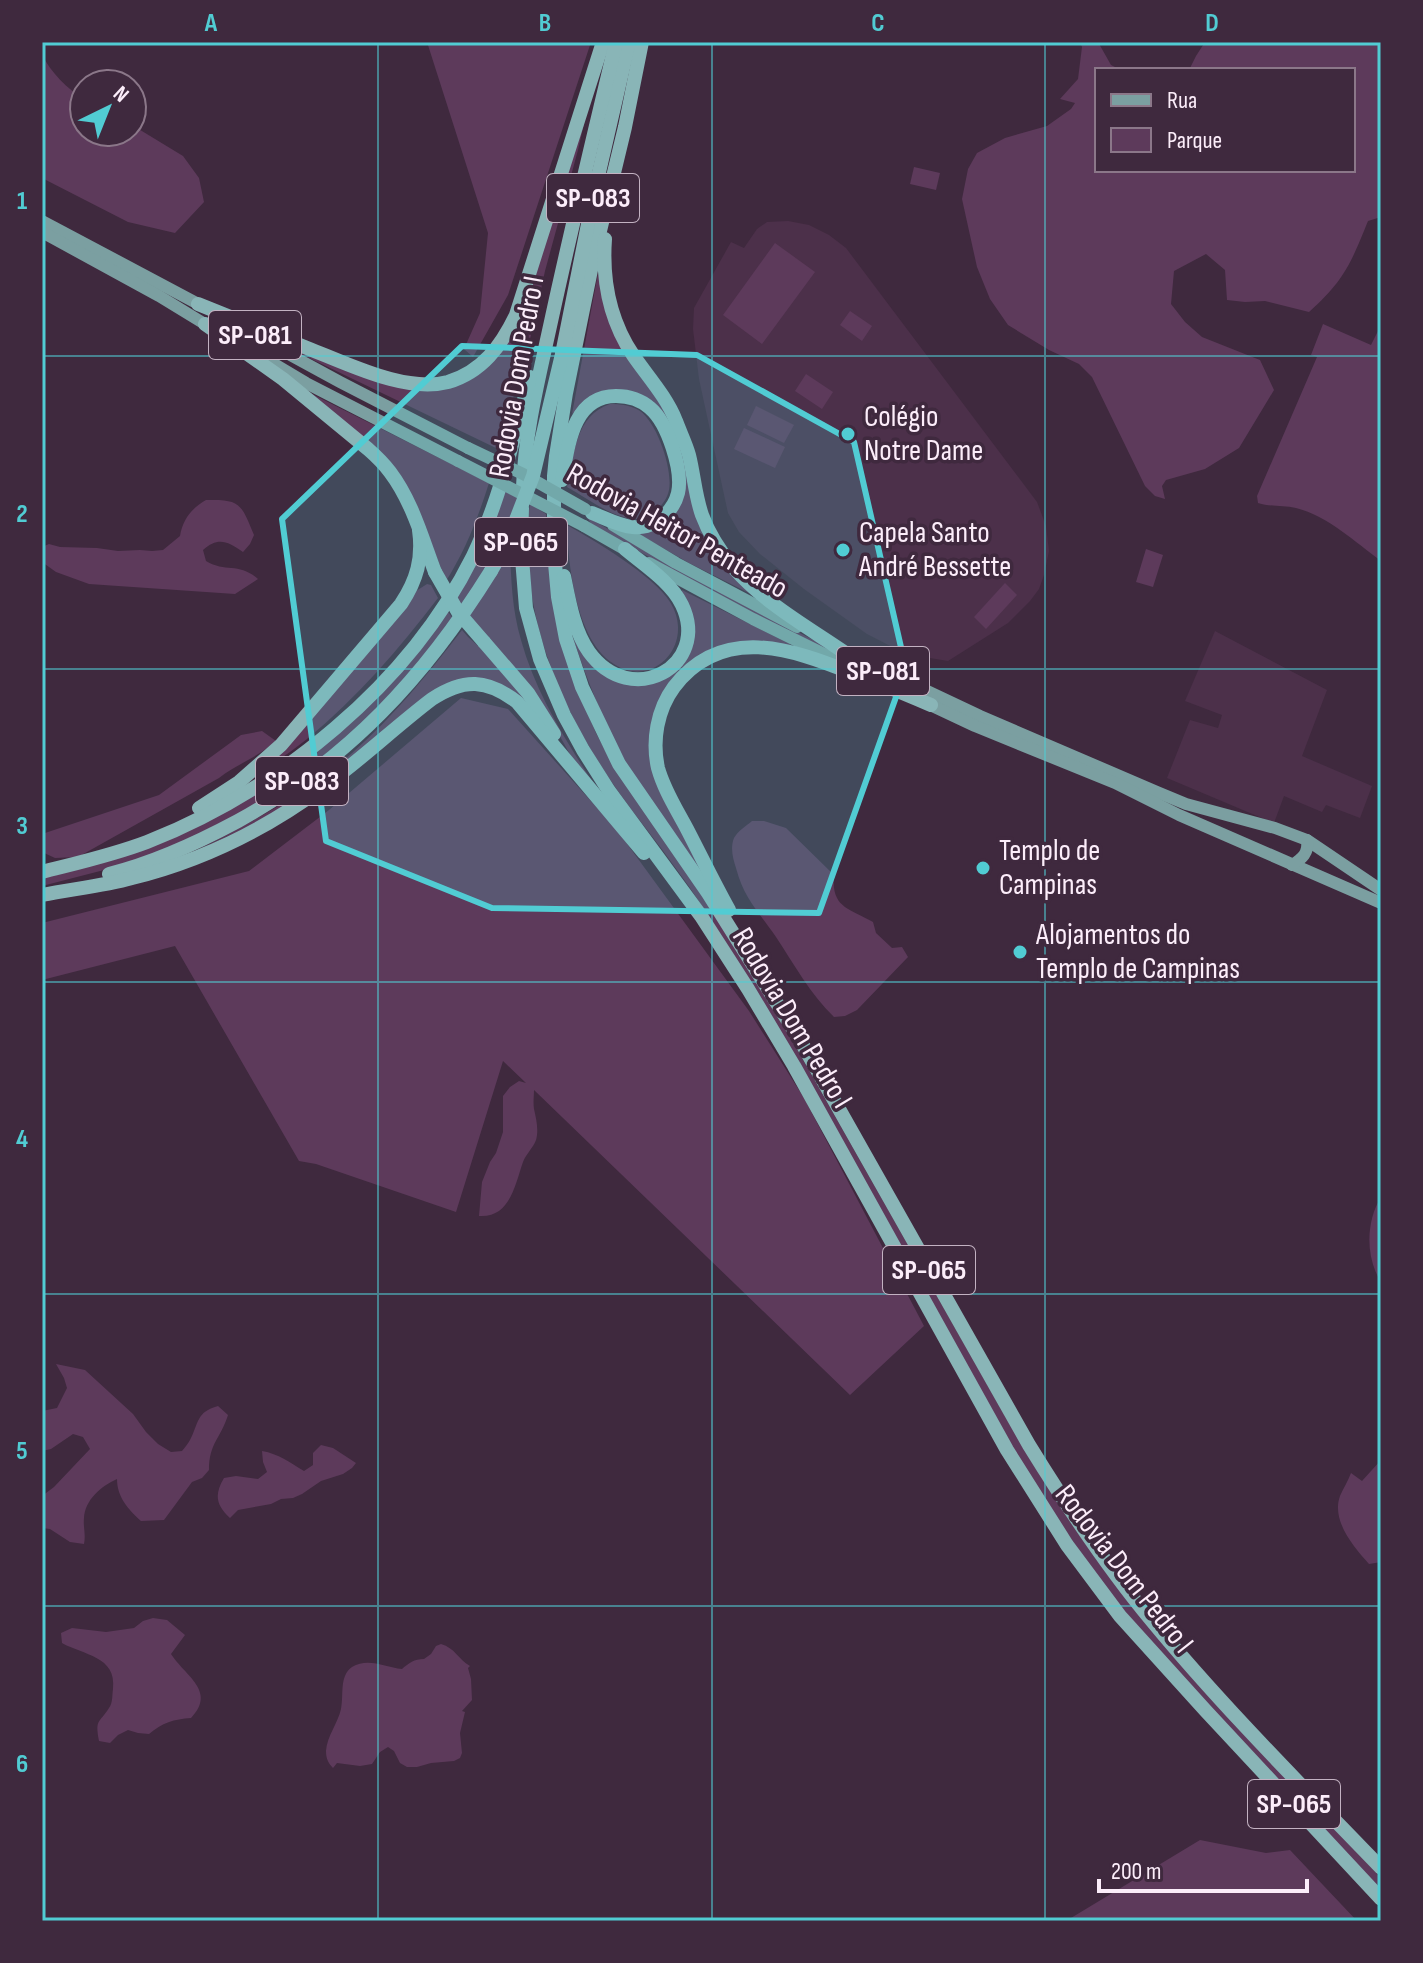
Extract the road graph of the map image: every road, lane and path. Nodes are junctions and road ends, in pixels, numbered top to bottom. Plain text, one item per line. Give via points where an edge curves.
1 (603, 42) edge
2 (616, 42) edge
3 (629, 42) edge
4 (642, 42) edge
5 (639, 63) junction
6 (598, 114) junction
7 (42, 221) edge
8 (42, 232) edge
9 (198, 304) junction
10 (205, 324) junction
11 (589, 511) junction
12 (554, 524) junction
13 (419, 530) junction
14 (625, 549) junction
15 (844, 652) junction
16 (931, 705) junction
17 (588, 787) junction
18 (1254, 822) junction
19 (1307, 840) junction
20 (1245, 845) junction
21 (1292, 865) junction
22 (67, 866) junction
23 (42, 872) edge
24 (1381, 890) edge
25 (42, 892) edge
26 (1381, 903) edge
27 (748, 989) junction
28 (800, 1040) junction
29 (1328, 1813) junction
30 (1381, 1859) edge
31 (1381, 1868) edge
32 (1381, 1900) edge

1 - 9 highway via 516,315 498,348 474,370 449,382 403,381
2 - 6 highway, Rodovia Dom Pedro I / SP-065
3 - 25 highway, SP-083, bridge via 533,476 507,543 456,623 388,707 304,780 190,845
4 - 5 highway, Rodovia Dom Pedro I / SP-065
5 - 12 highway, Rodovia Dom Pedro I / SP-065 via 566,393 554,476
5 - 15 highway via 605,236 611,310 632,353 675,417 702,513 722,552 777,607
6 - 22 highway, SP-083 via 499,489 474,553 433,621 381,683 308,750 184,825
6 - 27 highway, Rodovia Dom Pedro I / SP-065 via 524,458 521,546 526,608 549,684 583,750
7 - 9 main road, Rodovia Heitor Penteado / SP-081
8 - 10 main road, Rodovia Heitor Penteado / SP-081
9 - 11 main road, Rodovia Heitor Penteado / SP-081, bridge
10 - 13 highway via 368,449 398,484
10 - 14 main road, Rodovia Heitor Penteado / SP-081, bridge via 306,383
11 - 12 highway via 641,527 660,520 675,502 679,479 670,442 653,410 633,398 598,400 575,424
11 - 15 main road, Rodovia Heitor Penteado / SP-081
12 - 14 highway via 570,606 589,652 610,672 646,680 681,656 686,621 676,595
12 - 28 highway, Rodovia Dom Pedro I / SP-065 via 555,575 566,639 603,733
13 - 17 highway, bridge via 458,612 528,693
13 - 22 highway via 420,561 409,593 268,758 224,793 171,823
14 - 16 main road, Rodovia Heitor Penteado / SP-081 via 795,641
15 - 18 main road, Rodovia Heitor Penteado / SP-081 via 1157,792
16 - 20 main road, Rodovia Heitor Penteado / SP-081
16 - 28 highway via 811,657 747,647 697,666 676,684 662,707 656,748 663,783
17 - 25 highway via 517,702 491,686 467,683 432,699 324,787 240,838 140,876
17 - 27 highway
18 - 19 main road, Rodovia Heitor Penteado / SP-081
18 - 20 main road via 1243,829
19 - 21 main road via 1305,856
19 - 24 main road, SP-081
20 - 21 main road, Rodovia Heitor Penteado / SP-081
21 - 26 main road, SP-081
22 - 23 highway, SP-083
27 - 32 highway, Rodovia Dom Pedro I / SP-065 via 1007,1450 1067,1545 1120,1616
28 - 29 highway, Rodovia Dom Pedro I / SP-065 via 1069,1508 1152,1621
29 - 30 highway
29 - 31 highway, Rodovia Dom Pedro I / SP-065

